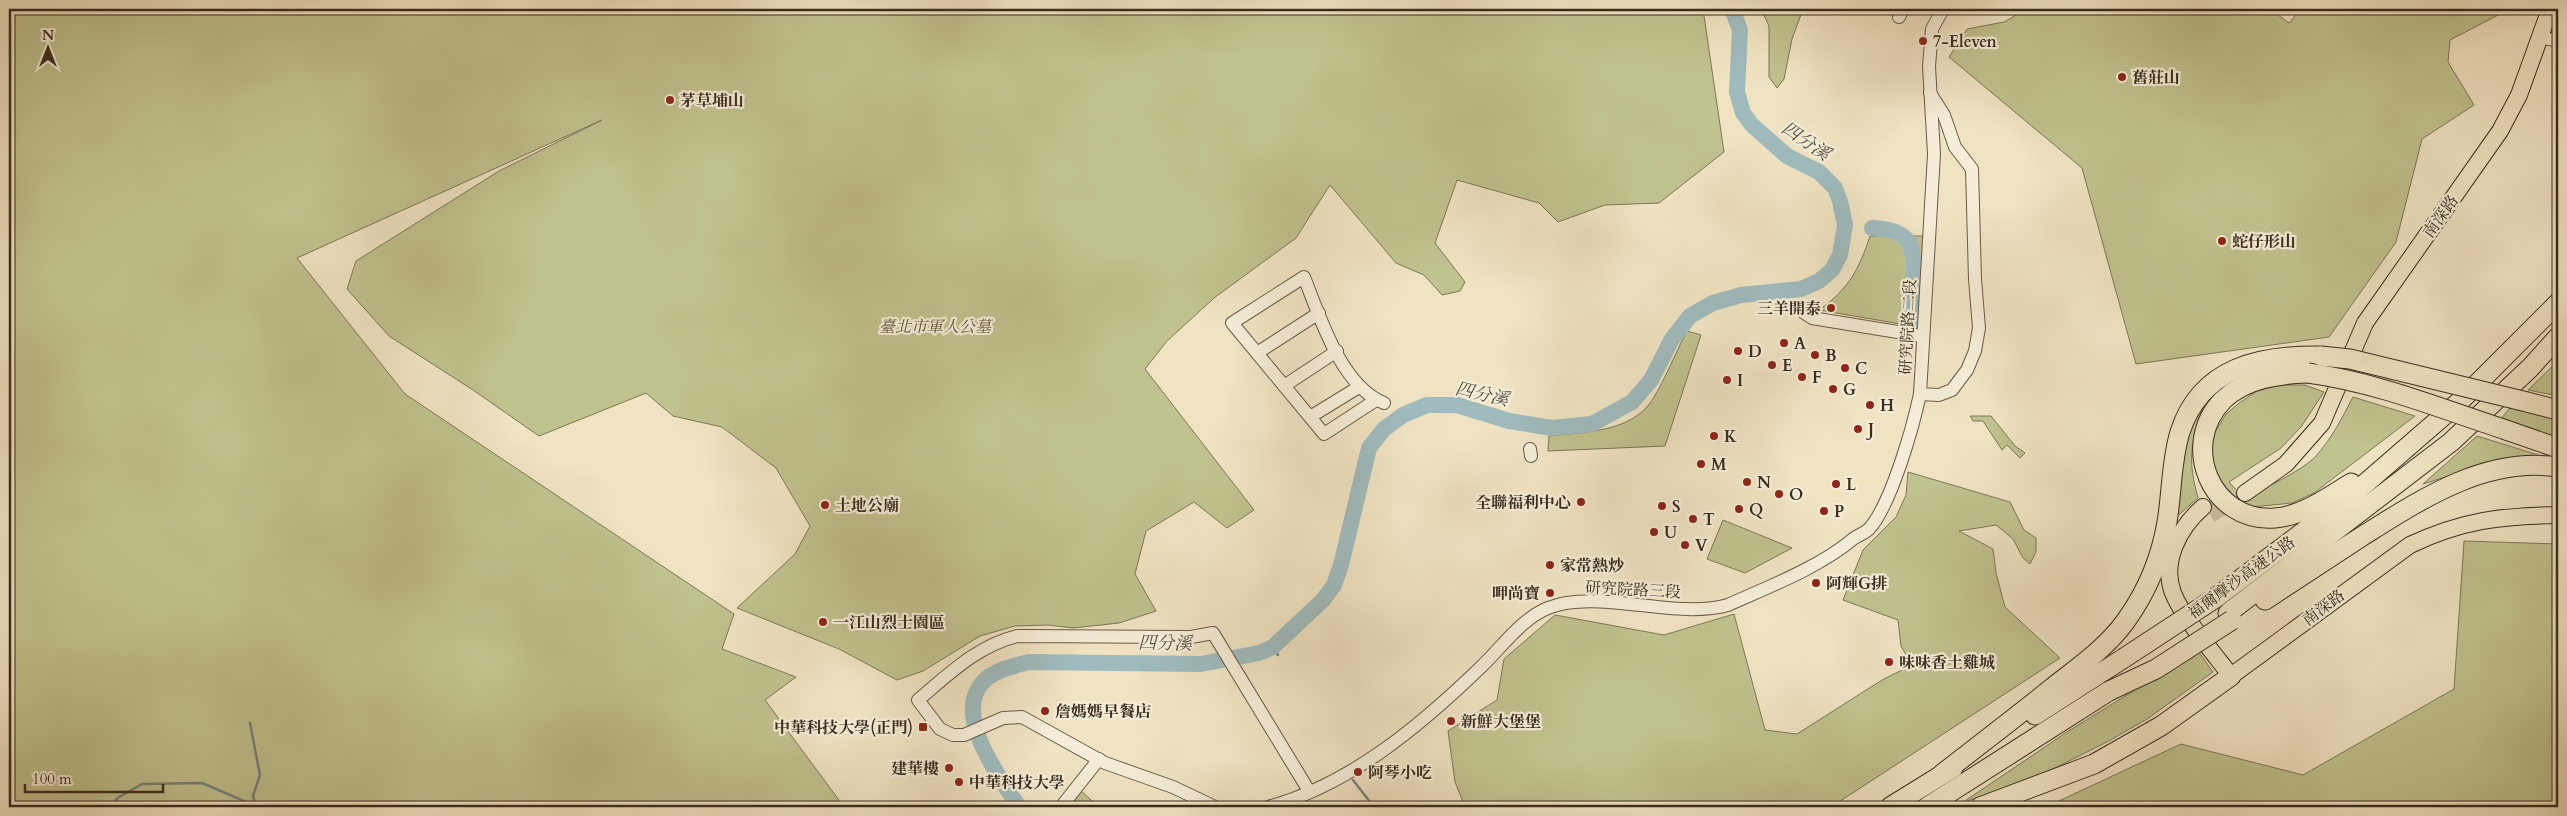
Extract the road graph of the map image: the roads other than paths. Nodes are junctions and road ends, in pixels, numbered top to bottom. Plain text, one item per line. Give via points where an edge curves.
1 (1943, 9) edge
2 (2550, 9) edge
3 (2540, 37) junction
4 (2558, 41) edge
5 (1930, 93) junction
6 (2558, 303) edge
7 (1803, 312) dead end
8 (1319, 313) junction
9 (1922, 336) junction
10 (2558, 337) edge
11 (1337, 351) junction
12 (1257, 353) junction
13 (1284, 386) junction
14 (1359, 387) junction
15 (1920, 394) junction
16 (2558, 410) edge
17 (1310, 417) junction
18 (2558, 448) edge
19 (2402, 450) junction
20 (2558, 467) edge
21 (2241, 490) tunnel mouth
22 (2206, 511) tunnel mouth
23 (2558, 515) edge
24 (2230, 617) junction
25 (2230, 676) junction
26 (1099, 759) junction
27 (1942, 774) junction
28 (1309, 791) junction
29 (1062, 807) edge
30 (1215, 807) edge
31 (1268, 807) edge
32 (1890, 807) edge
33 (1927, 807) edge
34 (1980, 807) edge

1 - 5 street, 研究院路二段 via 1932,30
2 - 3 main road, 南深路
3 - 4 street
3 - 21 main road, 南深路 via 2519,95 2500,131 2373,310 2322,423 2286,464
5 - 9 street, 研究院路二段 via 1934,154
5 - 15 street, 研究院路二段 via 1944,115 1955,148 1972,169 1975,279 1980,328 1967,370 1952,390 1939,395
6 - 19 highway, 福爾摩沙高速公路 via 2457,404
7 - 9 street via 1812,318
8 - 11 street
8 - 12 street
8 - 12 street via 1304,277 1232,323
9 - 15 street, 研究院路二段
10 - 24 highway, 福爾摩沙高速公路 via 2530,368 2451,442
11 - 13 street
11 - 14 street
12 - 13 street
13 - 17 street
14 - 17 street
14 - 17 street via 1380,402 1324,434
15 - 28 street, 研究院路三段 via 1915,419 1877,519 1850,543 1812,565 1716,608 1663,608 1592,602 1549,607 1529,618 1482,666 1409,731 1356,768
16 - 27 highway, bridge via 2350,359 2272,357 2233,369 2213,383 2188,413 2180,433 2161,548 2147,587 2124,624 2108,642
18 - 19 highway, bridge via 2373,387 2308,373 2250,383 2224,400 2205,432 2202,451 2209,481 2220,497 2246,514 2276,518 2295,514 2334,494
19 - 27 highway, 福爾摩沙高速公路, bridge via 2352,496 2216,598
20 - 24 highway via 2522,466 2487,472 2423,498
22 - 25 main road via 2189,519 2180,532 2170,580 2173,593
23 - 25 main road, 南深路 via 2473,521 2417,542 2382,564
24 - 33 highway, bridge via 2156,669 2109,691
25 - 34 highway via 2161,726 2094,764
26 - 28 street via 1022,717 1002,718 967,734 953,735 940,729 918,700 978,651 998,640 1017,636 1191,637 1214,633
26 - 29 street
26 - 30 street
27 - 32 highway, 福爾摩沙高速公路
28 - 31 street, 研究院路三段

